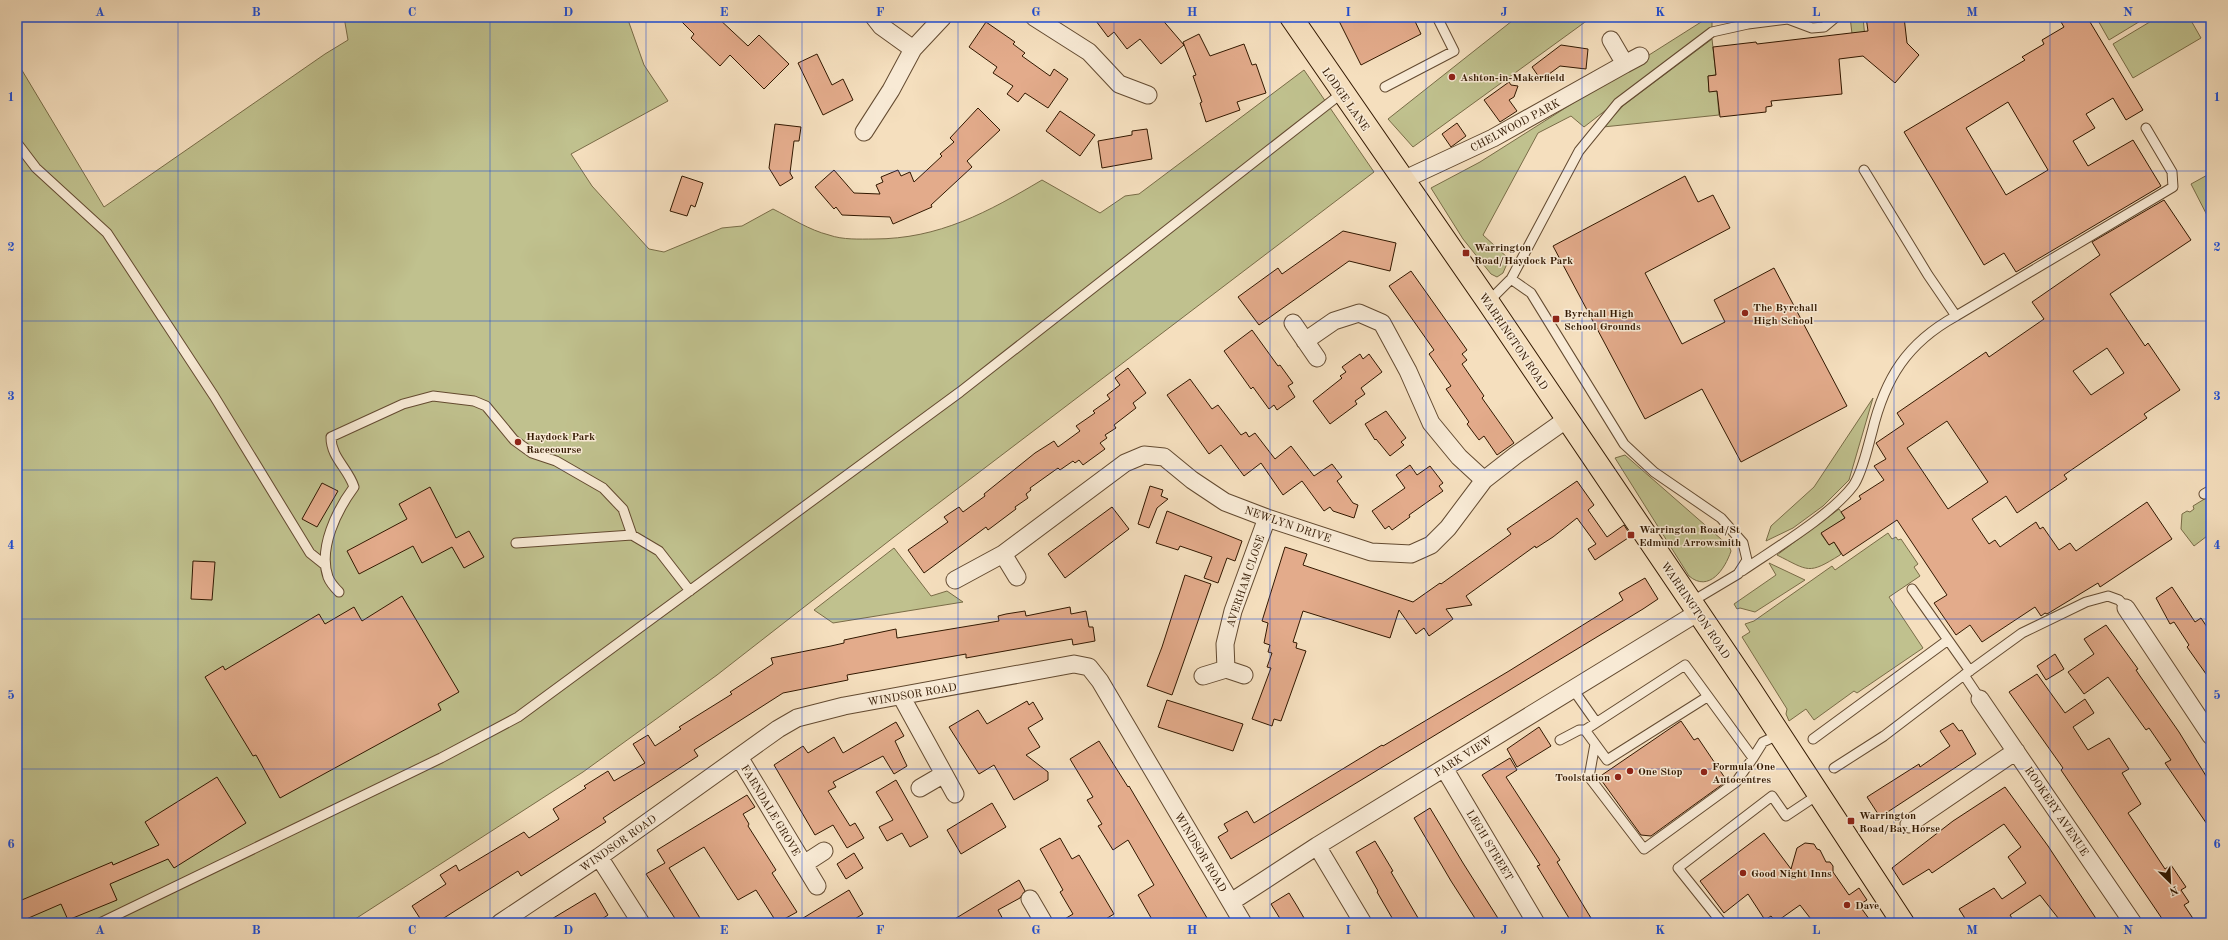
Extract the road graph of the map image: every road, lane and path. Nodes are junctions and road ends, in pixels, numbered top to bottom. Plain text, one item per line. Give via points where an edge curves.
1 (874, 17) edge
2 (943, 17) edge
3 (1034, 17) edge
4 (1291, 17) edge
5 (1437, 17) edge
6 (1836, 17) edge
7 (1611, 40) dead end
8 (913, 49) junction
9 (1640, 56) dead end
10 (1625, 64) junction
11 (1385, 87) dead end
12 (1342, 93) junction
13 (1148, 95) dead end
14 (2146, 128) dead end
15 (864, 132) dead end
16 (17, 143) edge
17 (1864, 170) dead end
18 (1403, 180) junction
19 (1512, 279) junction
20 (1488, 302) junction
21 (1956, 316) junction
22 (1293, 323) dead end
23 (1305, 341) junction
24 (1317, 358) dead end
25 (1567, 419) junction
26 (1484, 480) junction
27 (1267, 518) junction
28 (632, 535) junction
29 (516, 542) dead end
30 (1003, 554) junction
31 (326, 565) junction
32 (1738, 574) junction
33 (1017, 577) dead end
34 (955, 580) dead end
35 (1912, 589) dead end
36 (690, 591) junction
37 (339, 592) dead end
38 (1694, 608) junction
39 (2126, 608) joint
40 (1948, 640) junction
41 (1226, 668) junction
42 (1967, 673) junction
43 (1244, 675) dead end
44 (1204, 676) dead end
45 (1572, 688) junction
46 (901, 696) junction
47 (1706, 697) junction
48 (1980, 699) joint
49 (1596, 722) junction
50 (1586, 730) junction
51 (1780, 734) junction
52 (2211, 736) edge
53 (1813, 739) dead end
54 (1560, 740) dead end
55 (1595, 744) junction
56 (2016, 751) junction
57 (739, 757) junction
58 (1753, 758) junction
59 (1444, 768) junction
60 (1834, 768) dead end
61 (944, 774) junction
62 (920, 788) dead end
63 (955, 794) dead end
64 (1819, 794) junction
65 (1909, 824) dead end
66 (1317, 846) junction
67 (824, 851) dead end
68 (599, 857) junction
69 (804, 864) junction
70 (817, 886) dead end
71 (1030, 899) dead end
72 (1231, 902) junction
73 (1041, 922) edge
74 (100, 923) edge
75 (500, 923) edge
76 (641, 923) edge
77 (1243, 923) edge
78 (1363, 923) edge
79 (1536, 923) edge
80 (1722, 923) edge
81 (1903, 923) edge
82 (2133, 923) edge

1 - 8 street via 881,26
2 - 8 street
3 - 13 street via 1089,52 1119,84
4 - 12 main road, LODGE LANE
5 - 11 lane via 1454,51
6 - 19 lane via 1824,26 1812,28 1788,19 1712,32 1618,103 1578,151
7 - 10 street
8 - 15 street
9 - 10 street, CHELWOOD PARK
10 - 18 street, CHELWOOD PARK via 1493,138
12 - 18 main road, LODGE LANE
12 - 36 lane via 960,392
14 - 21 lane via 2172,172 2173,187
16 - 31 lane via 36,168 107,233 214,396 310,553
17 - 21 lane
18 - 20 main road, WARRINGTON ROAD
19 - 20 lane
19 - 32 lane via 1531,293 1544,312 1624,444 1654,472 1721,518 1743,543 1748,560
20 - 25 main road, WARRINGTON ROAD
21 - 32 lane via 1909,351 1885,387 1854,485 1814,521
22 - 23 street
23 - 24 street
23 - 26 street via 1334,321 1359,313 1382,323 1408,371 1431,423 1459,457
25 - 26 street, NEWLYN DRIVE
25 - 38 main road, WARRINGTON ROAD
26 - 27 street, NEWLYN DRIVE via 1442,534 1431,545 1411,554 1371,552
27 - 30 street, NEWLYN DRIVE via 1225,502 1164,457 1144,455 1125,463
27 - 41 street, AVERHAM CLOSE via 1233,611 1225,644
28 - 29 lane
28 - 31 lane via 623,509 602,488 556,461 532,453 514,440 486,406 474,401 433,396 403,404 331,437 333,453 354,487 329,531
28 - 36 lane via 659,551
30 - 33 street
30 - 34 street, NEWLYN DRIVE
31 - 37 lane via 328,578
32 - 38 lane
35 - 40 lane
36 - 74 lane via 518,717 434,762
38 - 45 street, PARK VIEW
38 - 51 main road, WARRINGTON ROAD
39 - 42 lane via 2119,600 2108,596 2086,602 2022,633
39 - 52 street
40 - 42 lane
40 - 53 lane
41 - 43 street
41 - 44 street
42 - 48 lane
42 - 60 lane via 1884,736
45 - 49 lane
45 - 59 street, PARK VIEW
46 - 57 street, WINDSOR ROAD via 797,718
46 - 61 street
46 - 72 street, WINDSOR ROAD via 1074,664 1089,667 1100,681
47 - 49 lane via 1685,665
47 - 55 lane via 1607,760
47 - 58 lane
48 - 56 street, ROOKERY AVENUE
49 - 50 lane
50 - 54 lane via 1579,730
50 - 55 lane
51 - 58 lane via 1763,742
51 - 64 main road, WARRINGTON ROAD
55 - 58 lane via 1589,777 1644,849 1736,782
56 - 65 street
56 - 82 street, ROOKERY AVENUE
57 - 68 street, WINDSOR ROAD
57 - 69 street, FARNDALE GROVE
59 - 66 street, PARK VIEW
59 - 79 street, LEGH STREET
61 - 62 street
61 - 63 street
64 - 80 lane via 1786,816 1772,796 1678,868
64 - 81 main road, WARRINGTON ROAD
66 - 72 street, PARK VIEW
66 - 78 street
67 - 69 street, FARNDALE GROVE
68 - 75 street, WINDSOR ROAD
68 - 76 street
69 - 70 street, FARNDALE GROVE
71 - 73 street
72 - 77 street, WINDSOR ROAD

